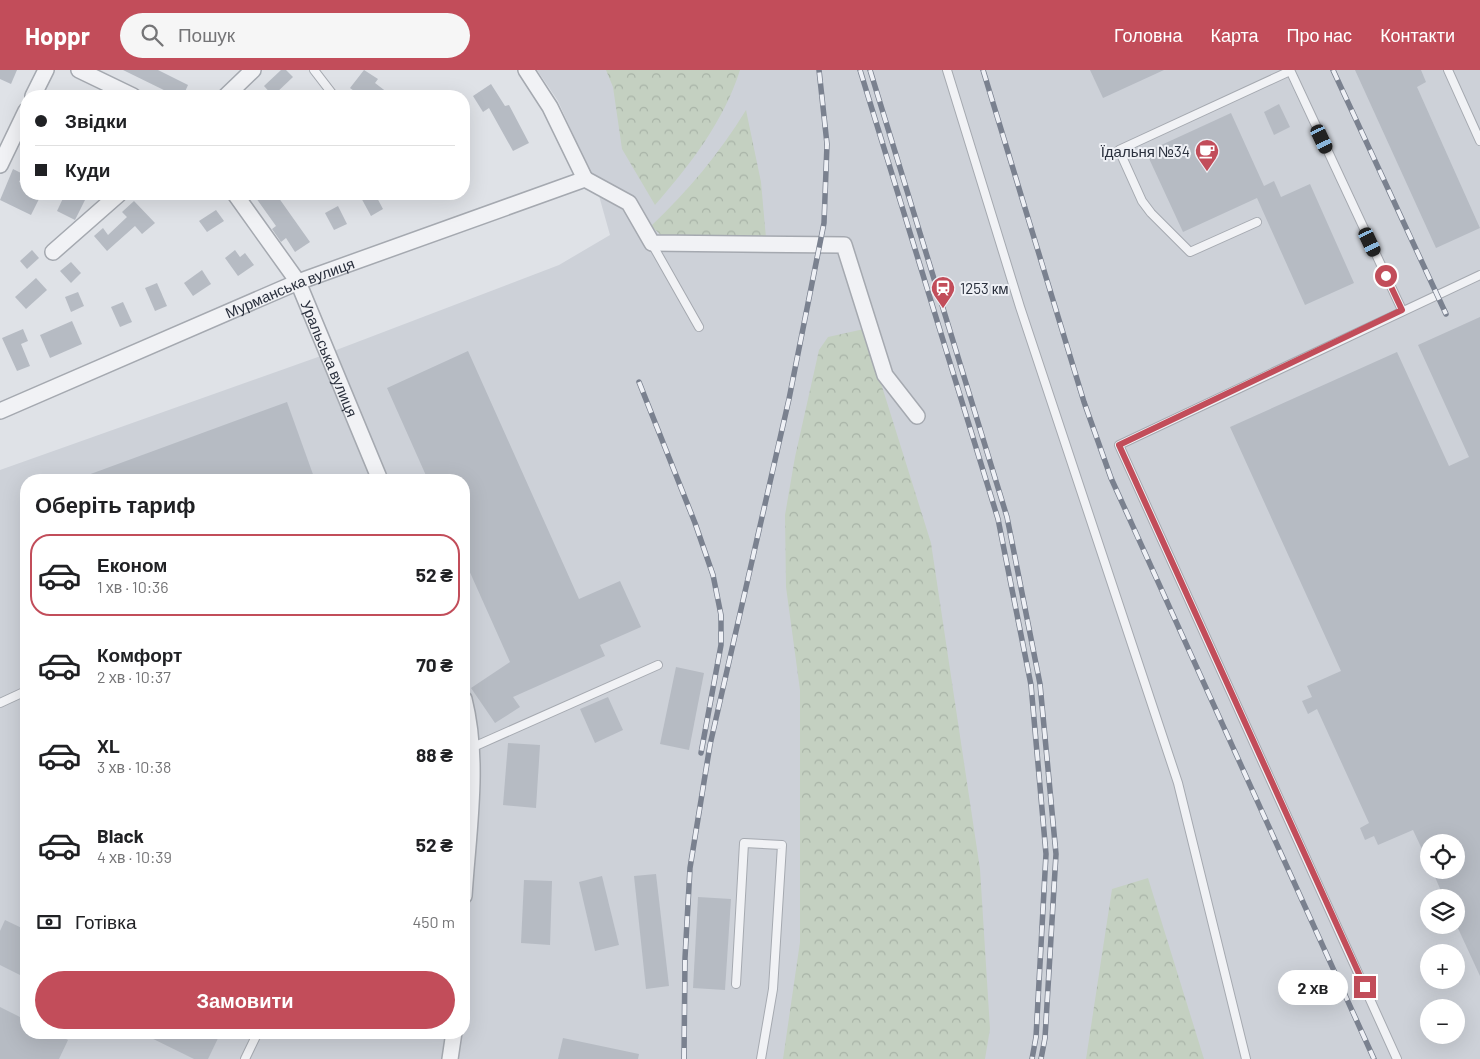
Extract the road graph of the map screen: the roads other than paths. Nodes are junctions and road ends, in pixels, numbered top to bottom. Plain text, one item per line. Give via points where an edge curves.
1 (46, 70) edge
2 (79, 70) edge
3 (253, 70) edge
4 (314, 70) edge
5 (526, 70) edge
6 (947, 70) edge
7 (1290, 70) edge
8 (1448, 70) edge
9 (36, 90) edge
10 (121, 90) edge
11 (232, 90) edge
12 (329, 90) edge
13 (20, 123) edge
14 (1480, 141) edge
15 (0, 165) edge
16 (585, 179) junction
17 (112, 200) edge
18 (239, 200) edge
19 (1257, 222) dead end
20 (652, 243) junction
21 (53, 252) dead end
22 (1480, 275) edge
23 (298, 282) junction
24 (1402, 310) junction
25 (699, 327) dead end
26 (0, 411) edge
27 (917, 416) dead end
28 (378, 474) edge
29 (658, 665) dead end
30 (20, 694) edge
31 (0, 703) edge
32 (470, 741) edge
33 (471, 748) junction
34 (470, 809) edge
35 (736, 984) dead end
36 (255, 1039) edge
37 (453, 1039) edge
38 (245, 1059) edge
39 (450, 1059) edge
40 (761, 1059) edge
41 (1246, 1059) edge
42 (1397, 1059) edge

1 - 9 street
2 - 10 street
3 - 11 street
4 - 12 lane
5 - 16 street via 550,107
6 - 41 lane via 1020,307 1178,783
7 - 19 lane via 1119,150 1142,201 1190,252
7 - 24 lane
8 - 14 lane
13 - 15 street
16 - 20 street via 629,203
16 - 23 street, Мурманська вулиця
17 - 21 street
18 - 23 street, Уральська вулиця
20 - 25 lane
20 - 27 street via 844,245 884,375
22 - 24 lane
23 - 26 street, Мурманська вулиця
23 - 28 street, Уральська вулиця
24 - 42 lane via 1119,445
29 - 33 lane
30 - 31 lane
32 - 33 street
33 - 34 street
35 - 40 lane via 744,842 782,845 773,989
36 - 38 lane
37 - 39 street

